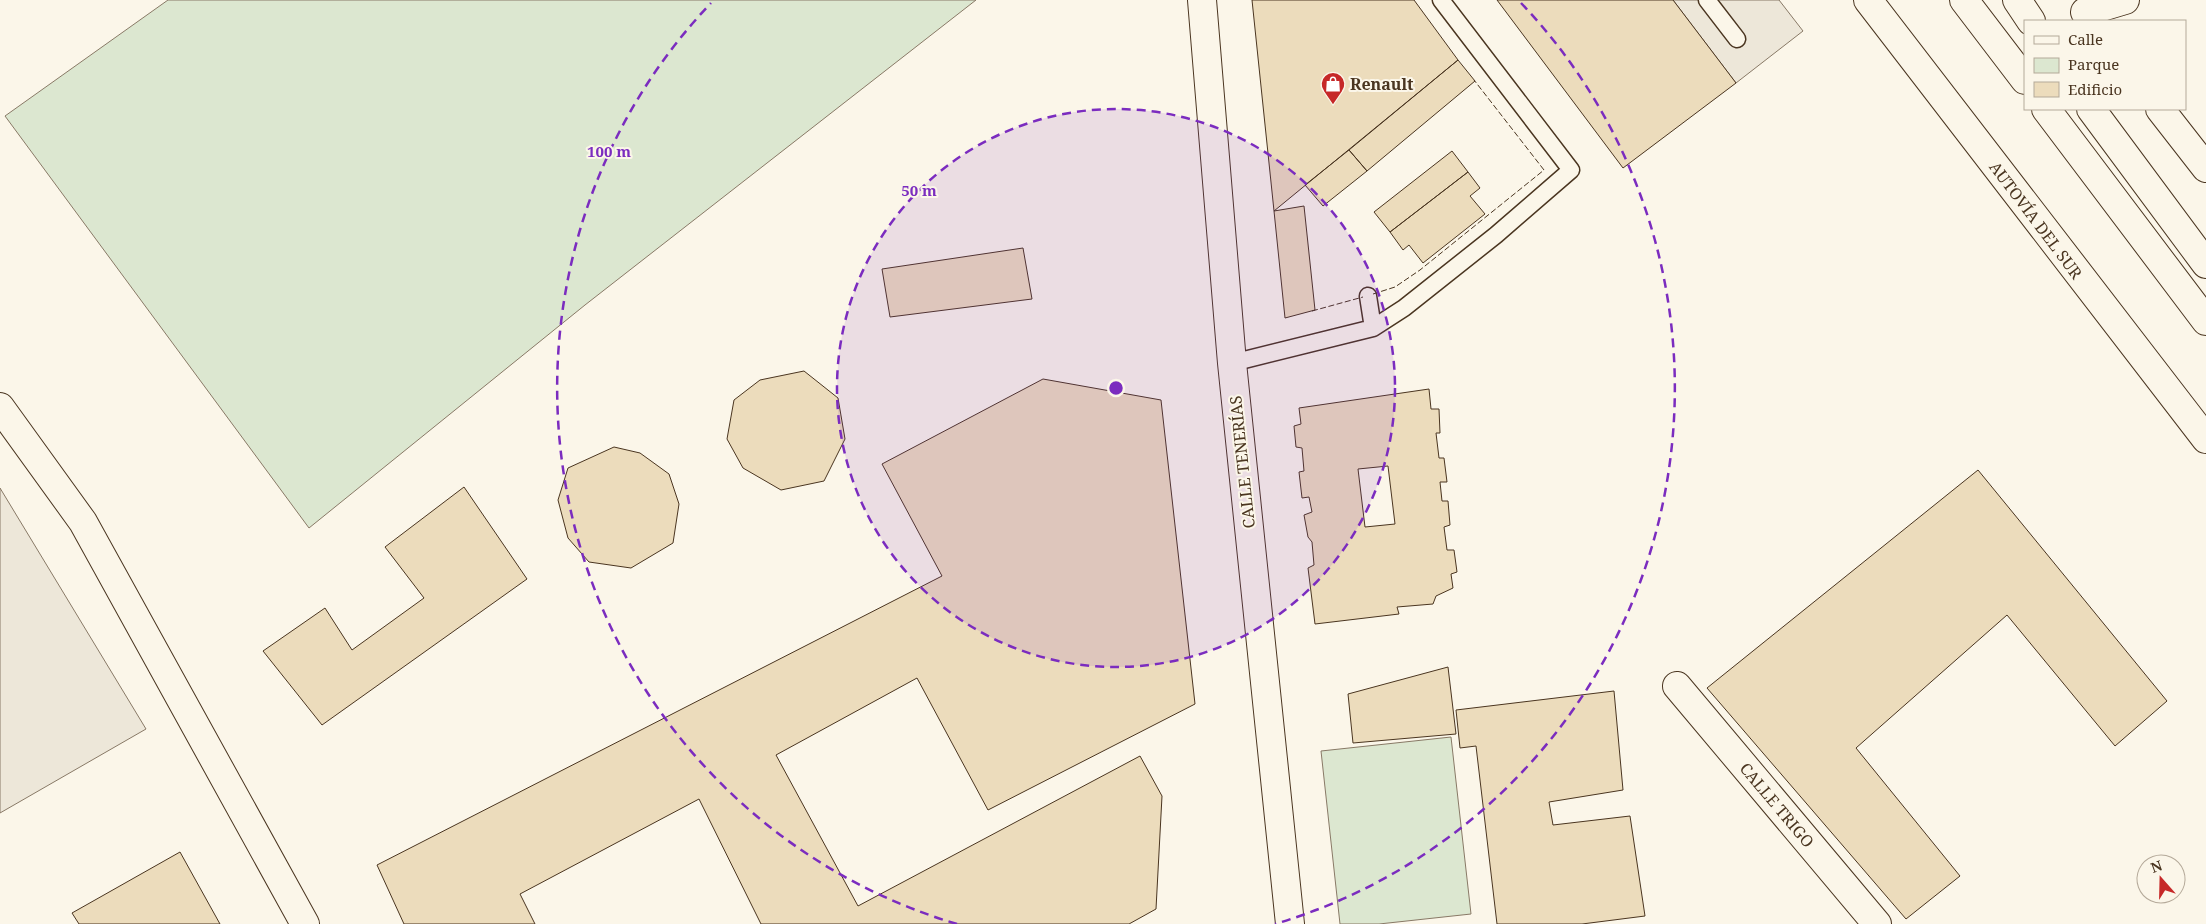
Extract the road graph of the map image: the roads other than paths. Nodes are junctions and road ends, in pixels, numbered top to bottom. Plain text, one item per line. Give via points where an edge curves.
1 (1202, 0) edge
2 (1441, 0) edge
3 (1707, 0) edge
4 (1868, 0) edge
5 (1964, 0) edge
6 (2017, 0) edge
7 (2125, 0) edge
8 (2084, 11) edge
9 (2030, 20) edge
10 (1737, 39) dead end
11 (2024, 79) edge
12 (2047, 110) edge
13 (2092, 110) edge
14 (2161, 110) edge
15 (2206, 168) edge
16 (2206, 264) edge
17 (1368, 296) dead end
18 (2206, 320) edge
19 (1373, 328) junction
20 (1232, 363) junction
21 (0, 407) edge
22 (2206, 440) edge
23 (1677, 686) dead end
24 (305, 924) edge
25 (1290, 924) edge
26 (1878, 924) edge

1 - 20 main road, CALLE TENERÍAS
2 - 19 lane via 1571,170 1481,247 1404,308
3 - 10 lane
4 - 22 main road, AUTOVÍA DEL SUR
5 - 11 main road
6 - 9 main road
7 - 8 main road
12 - 18 main road
13 - 16 main road
14 - 15 main road
17 - 19 lane
19 - 20 lane
20 - 25 main road, CALLE TENERÍAS
21 - 24 main road via 83,522
23 - 26 main road, CALLE TRIGO

